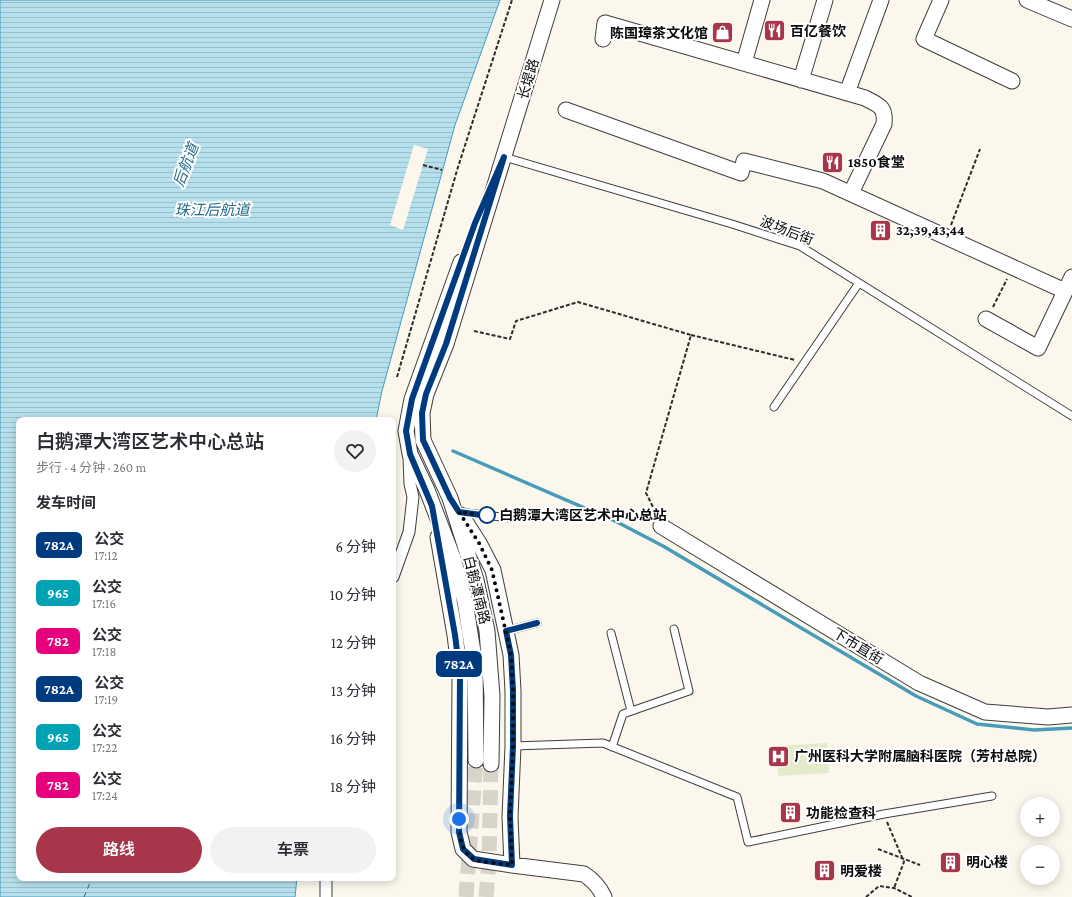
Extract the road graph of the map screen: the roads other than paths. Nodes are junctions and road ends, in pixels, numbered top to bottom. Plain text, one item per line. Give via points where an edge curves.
1 (552, 0) edge
2 (762, 0) edge
3 (824, 0) edge
4 (881, 0) edge
5 (940, 0) edge
6 (1027, 0) edge
7 (1072, 19) edge
8 (603, 39) dead end
9 (744, 63) junction
10 (801, 80) junction
11 (1012, 81) dead end
12 (847, 93) junction
13 (566, 110) dead end
14 (504, 157) junction
15 (851, 193) junction
16 (1072, 277) edge
17 (859, 283) junction
18 (1065, 291) junction
19 (986, 320) road end
20 (774, 407) dead end
21 (1072, 416) edge
22 (409, 448) junction
23 (450, 498) junction
24 (432, 506) junction
25 (459, 512) junction
26 (510, 518) dead end
27 (662, 526) road end
28 (396, 569) edge
29 (537, 623) dead end
30 (674, 629) dead end
31 (506, 631) junction
32 (611, 633) dead end
33 (631, 711) junction
34 (1072, 715) edge
35 (513, 746) junction
36 (612, 746) junction
37 (476, 760) tunnel mouth
38 (491, 764) tunnel mouth
39 (992, 796) dead end
40 (512, 865) junction
41 (326, 881) edge
42 (326, 897) edge
43 (604, 897) edge

1 - 14 street, 长堤路
2 - 9 street
3 - 10 street
4 - 12 street
5 - 11 street via 924,39
6 - 7 street
8 - 9 street via 605,23
9 - 10 street
10 - 12 street
12 - 15 street via 865,98 881,107 885,115 884,124
13 - 15 street via 740,173 744,161 823,181
14 - 17 lane, 波场后街 via 800,246
14 - 22 street, 白鹅潭南路 via 475,223 412,399 406,431
14 - 23 street, 白鹅潭南路 via 446,344 423,407 423,440
15 - 18 street
16 - 18 street
17 - 20 lane
17 - 21 lane, 波场后街
18 - 19 street via 1038,348
22 - 24 street, 白鹅潭南路
22 - 28 street via 413,497 409,532
23 - 25 street
23 - 38 street, 白鹅潭南路 via 476,580 487,631 492,696
24 - 37 street, 白鹅潭南路 via 453,558 465,601 475,665
24 - 40 street via 460,675 459,832 463,849 474,859
25 - 26 lane
25 - 31 street via 479,543 492,570
27 - 34 street, 下市直街 via 919,683 985,712 1048,717
29 - 31 lane
30 - 33 lane via 689,690
31 - 35 street via 511,655
32 - 33 lane
33 - 36 lane via 623,714
35 - 36 lane via 603,743
35 - 40 street via 510,816
36 - 39 lane via 737,797 748,842 884,814
40 - 43 street via 584,874 600,888
41 - 42 street

